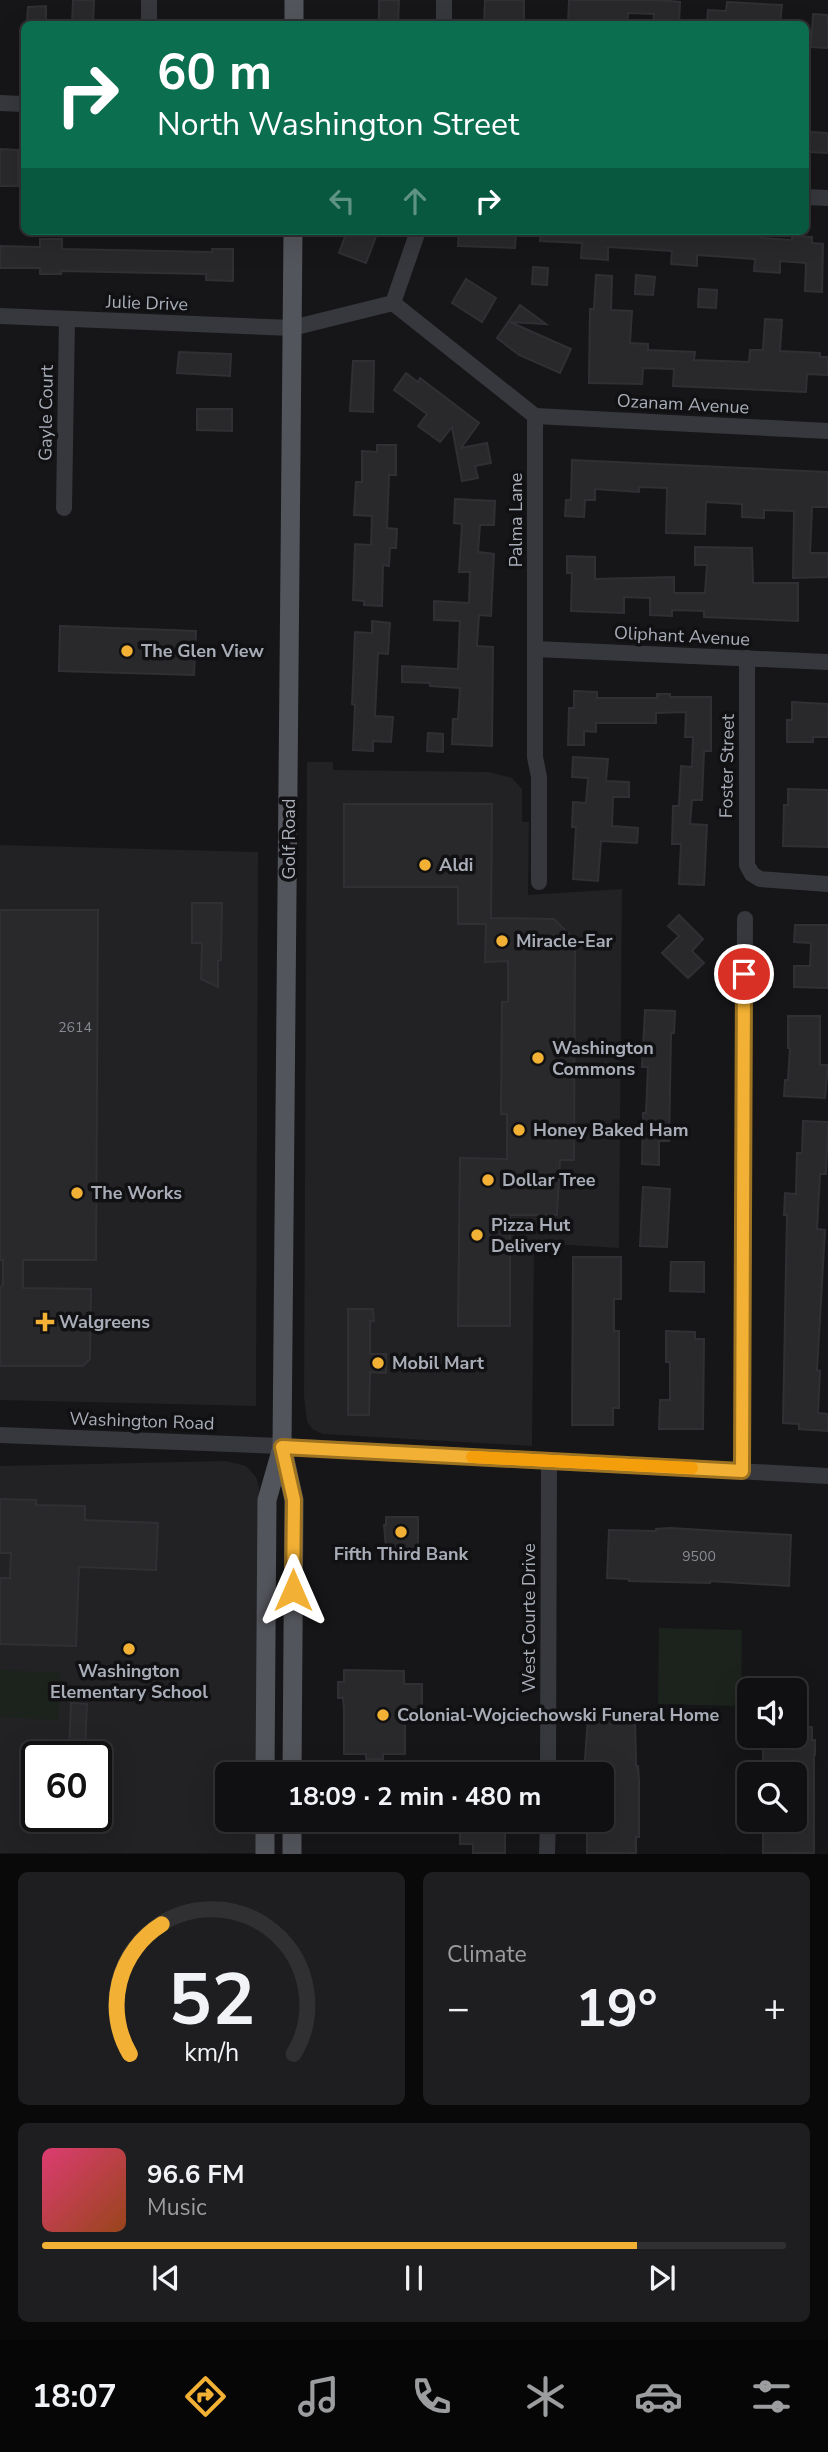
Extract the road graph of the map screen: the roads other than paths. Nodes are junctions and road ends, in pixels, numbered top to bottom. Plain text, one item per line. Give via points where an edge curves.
1 (149, 0) edge
2 (294, 0) edge
3 (444, 0) edge
4 (149, 21) edge
5 (294, 21) edge
6 (444, 21) edge
7 (0, 103) edge
8 (21, 104) edge
9 (809, 197) edge
10 (828, 198) edge
11 (293, 235) edge
12 (417, 235) edge
13 (393, 303) junction
14 (0, 316) edge
15 (67, 319) junction
16 (292, 328) junction
17 (536, 416) junction
18 (828, 431) edge
19 (64, 508) dead end
20 (535, 649) junction
21 (747, 658) junction
22 (828, 662) edge
23 (539, 882) dead end
24 (828, 884) edge
25 (745, 919) dead end
26 (0, 1435) edge
27 (282, 1447) junction
28 (549, 1461) junction
29 (742, 1471) junction
30 (828, 1476) edge
31 (265, 1762) edge
32 (292, 1762) edge
33 (548, 1762) edge
34 (265, 1832) edge
35 (292, 1832) edge
36 (548, 1832) edge
37 (265, 1853) edge
38 (292, 1853) edge
39 (547, 1853) edge

1 - 4 street
2 - 5 main road
3 - 6 street
7 - 8 street
9 - 10 street
11 - 16 main road, Golf Road
12 - 13 street
13 - 16 street
13 - 17 street
14 - 15 street, Julie Drive
15 - 16 street, Julie Drive
15 - 19 street, Gayle Court
16 - 27 main road, Golf Road
17 - 18 street, Ozanam Avenue
17 - 20 street, Palma Lane
20 - 21 street, Oliphant Avenue
20 - 23 street, Palma Lane
21 - 22 street, Oliphant Avenue
21 - 24 street, Foster Street via 747,865 760,879
25 - 29 street
26 - 27 street, Washington Road
27 - 28 street, Washington Road
27 - 31 main road via 267,1500
27 - 32 main road via 294,1500
28 - 29 street, Washington Road
28 - 33 street, West Courte Drive
29 - 30 street, Washington Road
34 - 37 main road
35 - 38 main road
36 - 39 street

